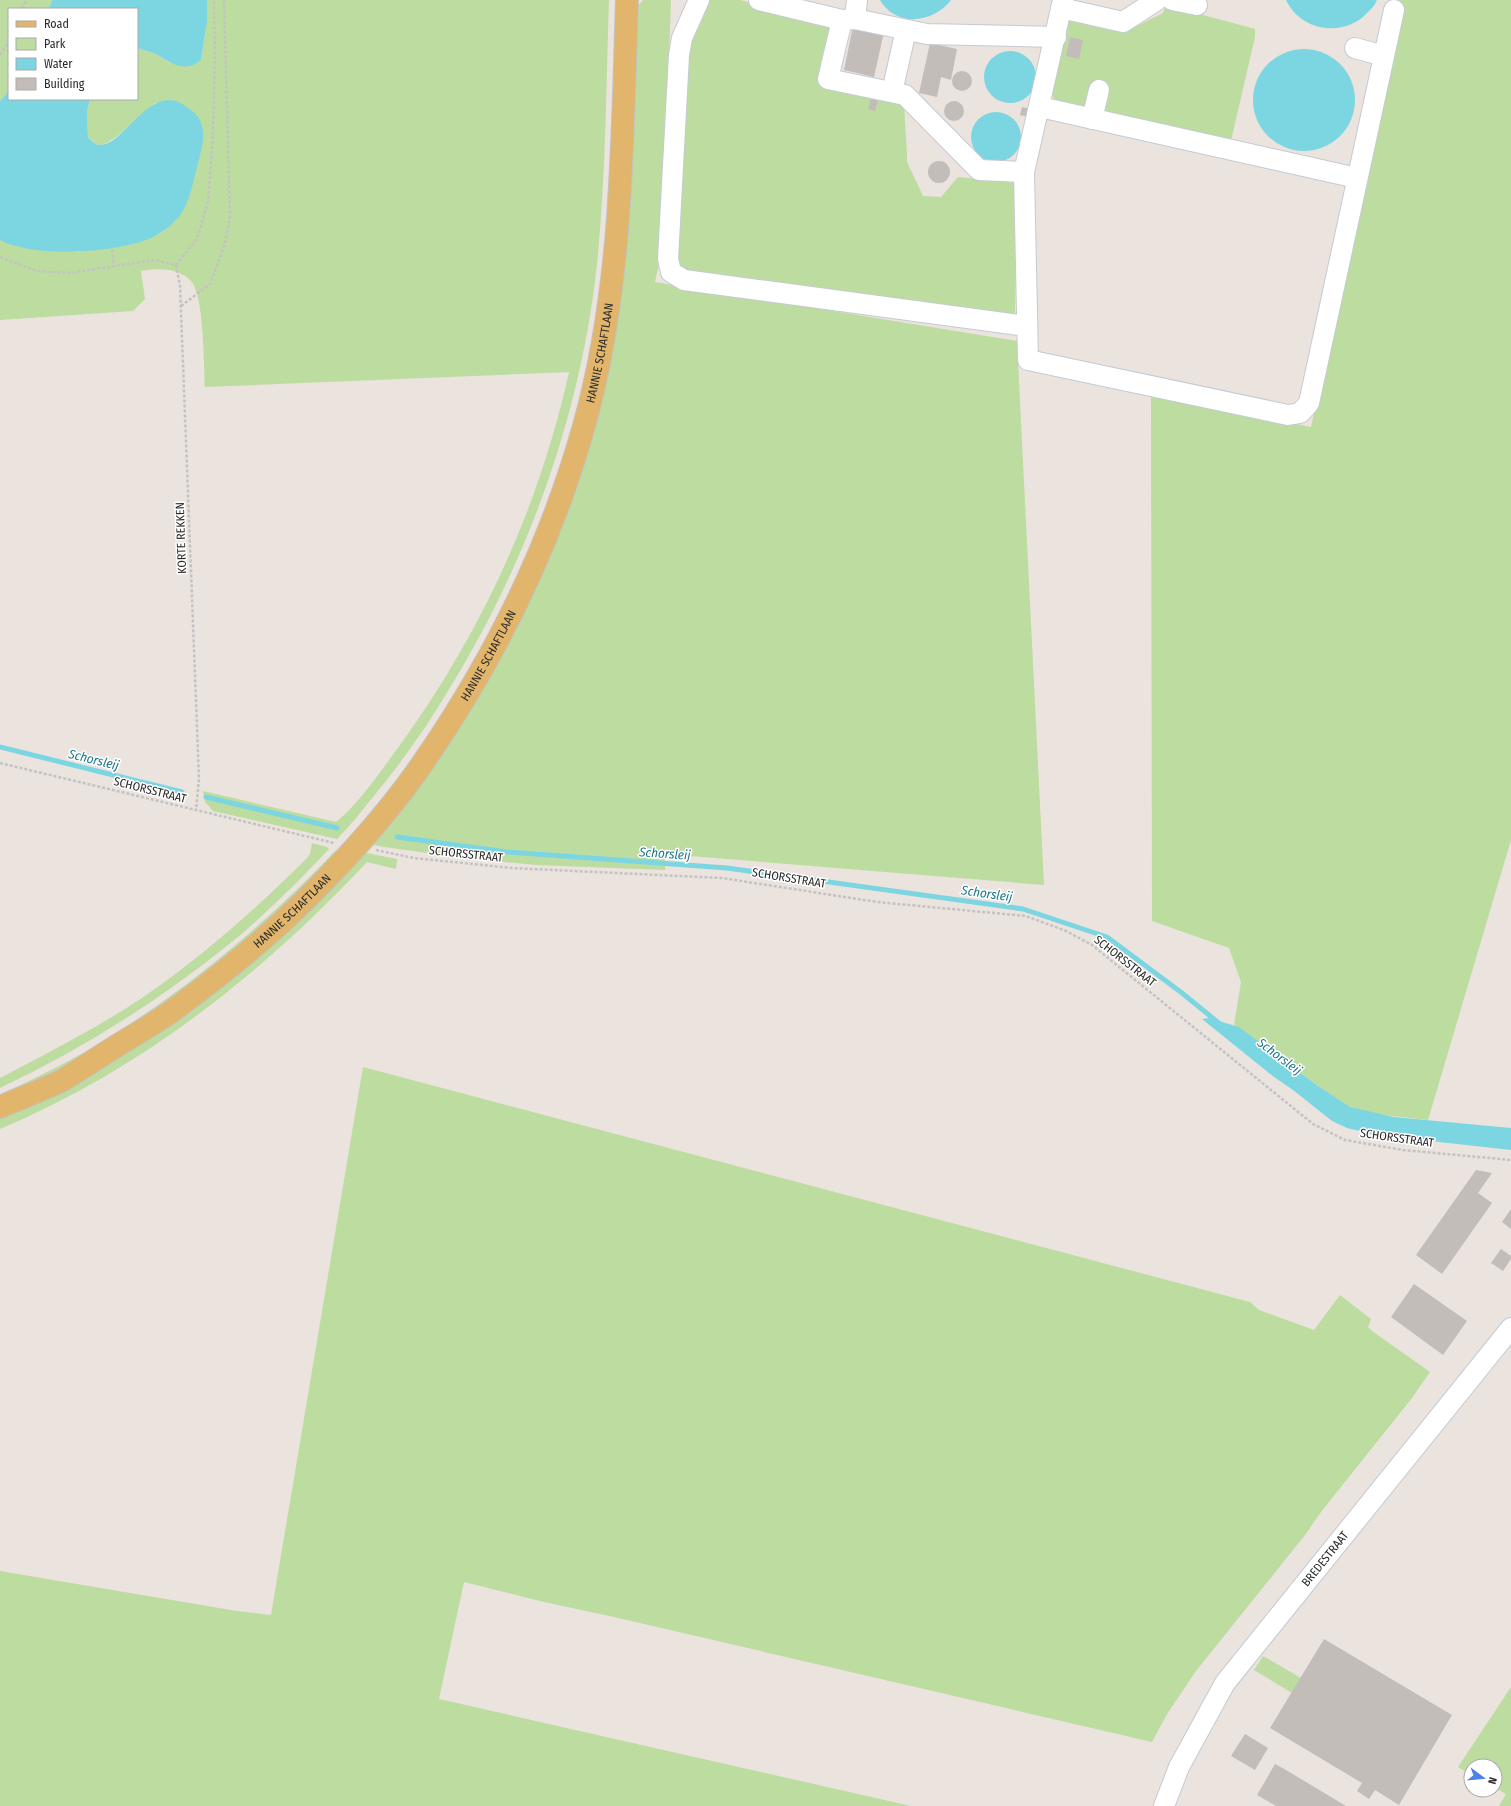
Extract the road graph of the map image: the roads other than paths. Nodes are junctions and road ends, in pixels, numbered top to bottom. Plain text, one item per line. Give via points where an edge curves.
1 (627, 0) edge
2 (699, 0) edge
3 (759, 0) edge
4 (1157, 0) edge
5 (1172, 0) edge
6 (1062, 4) edge
7 (1197, 5) dead end
8 (1394, 10) dead end
9 (851, 13) edge
10 (906, 30) junction
11 (1056, 37) junction
12 (1355, 48) dead end
13 (1384, 56) junction
14 (1099, 90) dead end
15 (892, 92) junction
16 (1040, 107) junction
17 (1092, 119) junction
18 (1024, 172) junction
19 (1357, 178) junction
20 (1027, 326) junction
21 (0, 1106) edge
22 (1511, 1328) edge
23 (1164, 1806) edge

1 - 21 main road, HANNIE SCHAFTLAAN via 621,182 614,264 600,357 584,425 547,536 499,638 466,698 425,760 388,807 347,845 312,894 253,946 170,1012 61,1081
2 - 20 street via 682,38 679,55 668,259 671,272 684,280
3 - 9 street
4 - 6 street via 1123,22
5 - 7 street
6 - 11 street
8 - 13 street
9 - 10 street
9 - 15 street via 828,79
10 - 11 street via 927,34
10 - 15 street
11 - 16 street
12 - 13 street
13 - 19 street
14 - 17 street
15 - 18 street via 905,95 978,170
16 - 17 street
16 - 18 street
17 - 19 street
18 - 20 street
19 - 20 street via 1309,403 1300,414 1283,415 1028,360
22 - 23 street, BREDESTRAAT via 1225,1683 1179,1767

